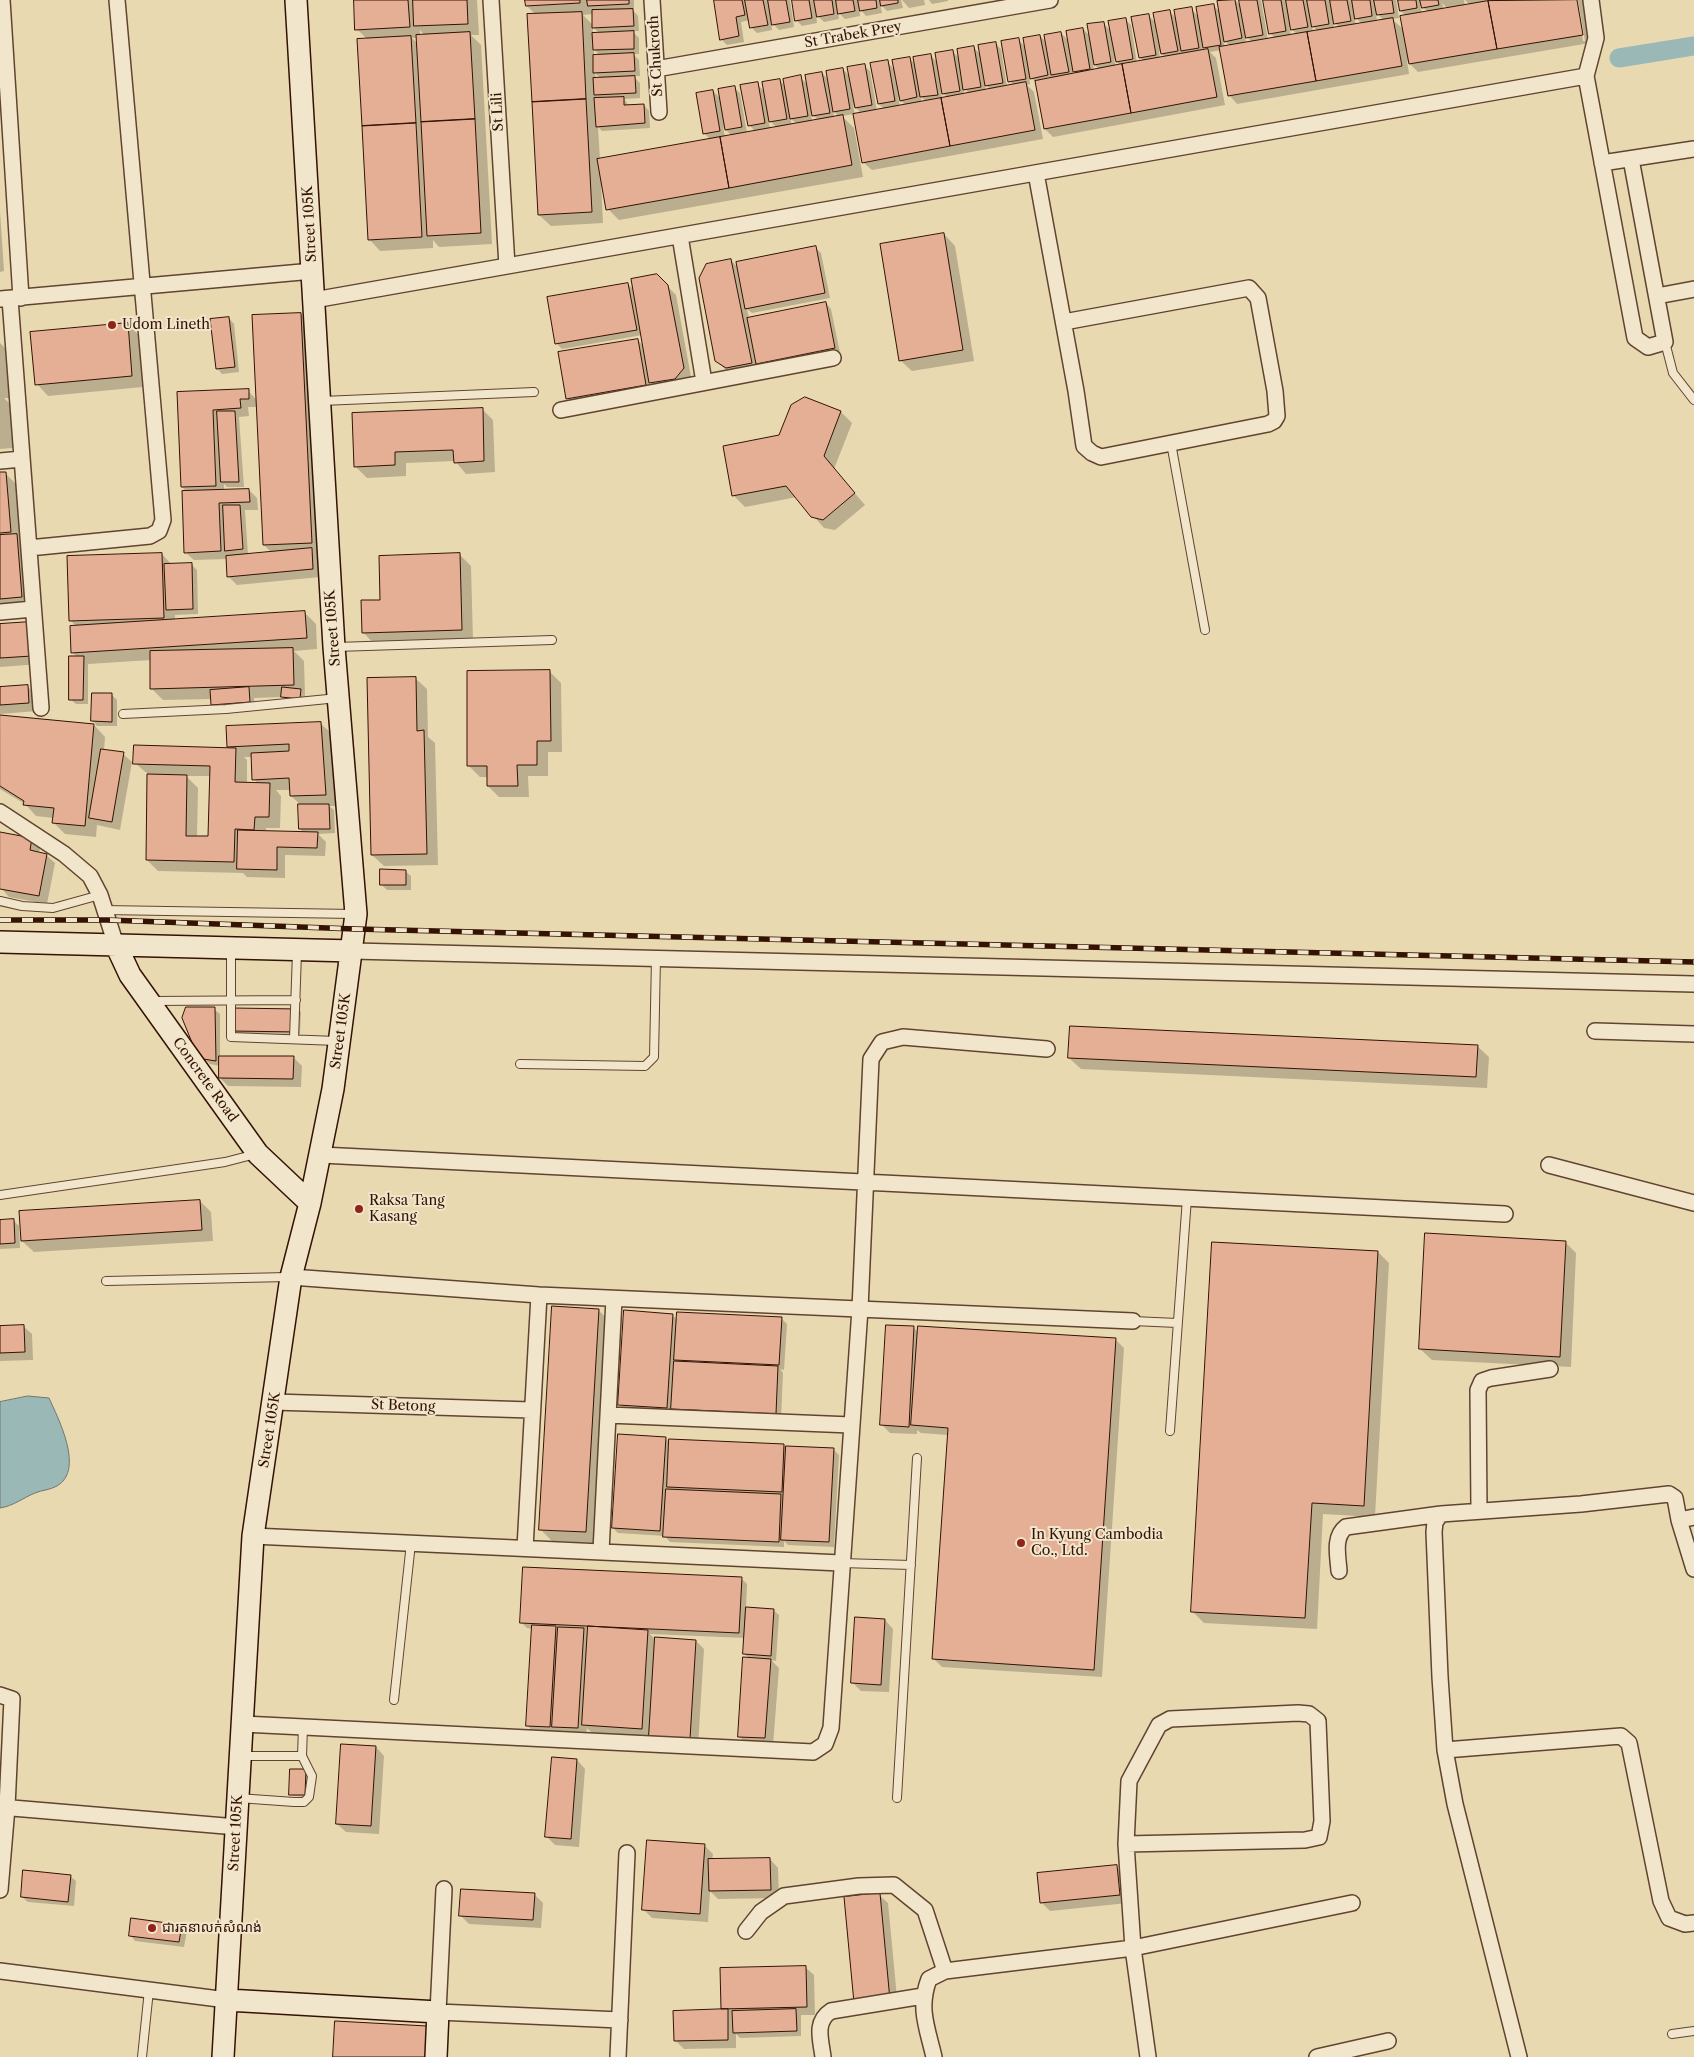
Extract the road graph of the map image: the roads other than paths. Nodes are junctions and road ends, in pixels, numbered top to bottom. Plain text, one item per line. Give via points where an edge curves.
1 (2, 0) edge
2 (117, 0) edge
3 (296, 0) edge
4 (491, 0) edge
5 (652, 0) edge
6 (1050, 0) edge
7 (1590, 0) edge
8 (2, 38) edge
9 (656, 69) junction
10 (1586, 76) junction
11 (659, 112) dead end
12 (1694, 149) edge
13 (1631, 159) junction
14 (1602, 163) junction
15 (1036, 173) junction
16 (680, 236) junction
17 (507, 266) junction
18 (313, 271) junction
19 (141, 287) junction
20 (1694, 290) edge
21 (1657, 296) junction
22 (10, 299) edge
23 (314, 300) junction
24 (1064, 322) junction
25 (1665, 342) junction
26 (833, 358) dead end
27 (704, 382) junction
28 (534, 392) dead end
29 (1694, 400) edge
30 (320, 401) junction
31 (561, 410) dead end
32 (1171, 443) junction
33 (22, 459) junction
34 (0, 461) edge
35 (29, 548) junction
36 (33, 609) junction
37 (0, 612) edge
38 (1204, 630) dead end
39 (552, 640) dead end
40 (334, 647) junction
41 (338, 698) junction
42 (41, 708) dead end
43 (123, 714) dead end
44 (0, 812) edge
45 (100, 895) junction
46 (0, 900) edge
47 (104, 910) junction
48 (356, 914) junction
49 (0, 942) edge
50 (116, 945) junction
51 (231, 948) junction
52 (298, 950) junction
53 (353, 951) junction
54 (656, 958) junction
55 (1694, 984) edge
56 (296, 1000) junction
57 (231, 1001) junction
58 (149, 1002) junction
59 (1595, 1031) dead end
60 (1694, 1034) edge
61 (294, 1039) junction
62 (340, 1041) junction
63 (1047, 1050) dead end
64 (520, 1064) dead end
65 (258, 1154) junction
66 (321, 1155) junction
67 (1549, 1165) dead end
68 (865, 1182) junction
69 (0, 1195) edge
70 (1187, 1198) junction
71 (310, 1203) junction
72 (1694, 1203) edge
73 (1505, 1214) dead end
74 (292, 1276) junction
75 (106, 1281) dead end
76 (539, 1295) junction
77 (614, 1298) junction
78 (860, 1309) junction
79 (1132, 1321) joint
80 (1176, 1323) junction
81 (1550, 1369) dead end
82 (274, 1402) junction
83 (531, 1410) junction
84 (608, 1415) junction
85 (851, 1425) junction
86 (1170, 1431) dead end
87 (917, 1458) dead end
88 (1479, 1511) junction
89 (1441, 1514) junction
90 (1686, 1518) edge
91 (253, 1536) junction
92 (410, 1543) junction
93 (525, 1548) junction
94 (601, 1551) junction
95 (841, 1563) junction
96 (911, 1565) junction
97 (1694, 1569) edge
98 (1339, 1572) dead end
99 (0, 1695) edge
100 (394, 1700) dead end
101 (243, 1724) junction
102 (303, 1727) junction
103 (1445, 1750) junction
104 (241, 1756) junction
105 (302, 1756) junction
106 (238, 1798) junction
107 (897, 1798) dead end
108 (4, 1807) edge
109 (237, 1827) junction
110 (1126, 1844) junction
111 (628, 1853) dead end
112 (444, 1889) dead end
113 (0, 1890) edge
114 (1352, 1903) dead end
115 (1694, 1923) edge
116 (746, 1930) dead end
117 (1133, 1948) junction
118 (0, 1971) edge
119 (945, 1972) junction
120 (149, 1990) junction
121 (923, 1996) junction
122 (227, 2000) junction
123 (438, 2012) junction
124 (620, 2020) junction
125 (1694, 2031) edge
126 (1672, 2034) dead end
127 (1388, 2041) dead end
128 (142, 2057) edge
129 (223, 2057) edge
130 (436, 2057) edge
131 (618, 2057) edge
132 (823, 2057) edge
133 (934, 2057) edge
134 (1148, 2057) edge
135 (1317, 2057) edge
136 (1519, 2057) edge

1 - 8 street
2 - 19 street
3 - 18 main road, Street 105K
4 - 17 street
5 - 9 street, St Chukroth
6 - 9 street, St Trabek Prey
7 - 10 street via 1596,38
8 - 22 street
9 - 11 street, St Chukroth
10 - 14 street
10 - 15 street
12 - 13 street
13 - 14 street
13 - 21 street
14 - 25 street via 1635,338 1648,348
15 - 16 street
15 - 24 street
16 - 17 street
16 - 27 street
17 - 23 street
18 - 19 street
18 - 23 main road, Street 105K
19 - 22 street
19 - 35 street via 163,520 159,530 150,536
20 - 21 street
21 - 25 street
22 - 33 street
23 - 30 main road, Street 105K
24 - 32 street via 1084,446 1102,457
24 - 32 street via 1246,288 1255,292 1278,416 1268,424
25 - 29 lane via 1673,373
26 - 27 street
27 - 31 street
28 - 30 lane
30 - 40 main road, Street 105K
32 - 38 lane
33 - 34 street
33 - 35 street
35 - 36 street
36 - 37 street
36 - 42 street
39 - 40 lane
40 - 41 main road, Street 105K
41 - 43 lane via 226,709
41 - 48 main road, Street 105K
44 - 45 street via 64,854 90,876
45 - 46 lane via 53,908 22,906
45 - 47 street
47 - 48 lane
47 - 50 street
48 - 53 main road, Street 105K
49 - 50 main road
50 - 51 main road
50 - 58 main road, Concrete Road via 130,975
51 - 52 main road
51 - 57 lane
52 - 53 main road
52 - 56 lane
53 - 54 street
53 - 62 main road, Street 105K
54 - 55 street
54 - 64 lane via 654,1057 645,1066
56 - 57 lane
56 - 61 lane
57 - 58 lane
57 - 61 lane via 231,1037
58 - 65 main road, Concrete Road
59 - 60 street
61 - 62 lane
62 - 66 main road, Street 105K
63 - 68 street via 903,1037 882,1042 871,1059
65 - 69 lane via 226,1162
65 - 71 main road, Concrete Road
66 - 68 street
66 - 71 main road, Street 105K
67 - 72 street
68 - 70 street
68 - 78 street
70 - 73 street
70 - 80 lane
71 - 74 main road, Street 105K
74 - 75 lane
74 - 76 street
74 - 82 main road, Street 105K
76 - 77 street
76 - 83 street
77 - 78 street
77 - 84 street
78 - 79 street
78 - 85 street
79 - 80 lane
80 - 86 lane
81 - 88 street via 1482,1381 1478,1390
82 - 83 street, St Betong
82 - 91 main road, Street 105K
83 - 93 street
84 - 85 street
84 - 94 street
85 - 95 street
87 - 96 lane
88 - 89 street
88 - 90 street via 1669,1494 1675,1498
89 - 98 street via 1346,1527 1338,1540
89 - 103 street via 1435,1522 1434,1532
90 - 97 street
91 - 92 street
91 - 101 main road, Street 105K
92 - 93 street
92 - 100 lane
93 - 94 street
94 - 95 street
95 - 96 lane
95 - 102 street via 831,1728 825,1744 813,1752
96 - 107 lane
99 - 108 street via 12,1699
101 - 102 street
101 - 104 main road, Street 105K
102 - 105 lane
103 - 115 street via 1621,1736 1629,1743 1661,1901 1669,1918 1685,1924
103 - 136 street via 1455,1804
104 - 105 lane
104 - 106 main road, Street 105K
105 - 106 lane via 312,1776 309,1797 304,1802
106 - 109 main road, Street 105K
108 - 109 street
108 - 113 street
109 - 122 main road, Street 105K
110 - 110 street via 1129,1781 1159,1725 1170,1719 1298,1713 1309,1714 1318,1721 1322,1820 1319,1837 1306,1840
110 - 117 street
111 - 124 street
112 - 123 street
114 - 117 street
116 - 119 street via 761,1912 784,1896 894,1885 925,1910
117 - 119 street
117 - 134 street
118 - 120 street
119 - 121 street via 929,1979
120 - 122 street
120 - 128 lane
121 - 132 street via 831,2011 823,2016 820,2023
121 - 133 street
122 - 123 main road
122 - 129 main road, Street 105K
123 - 124 street
123 - 130 main road
124 - 131 street
125 - 126 lane
127 - 135 street

